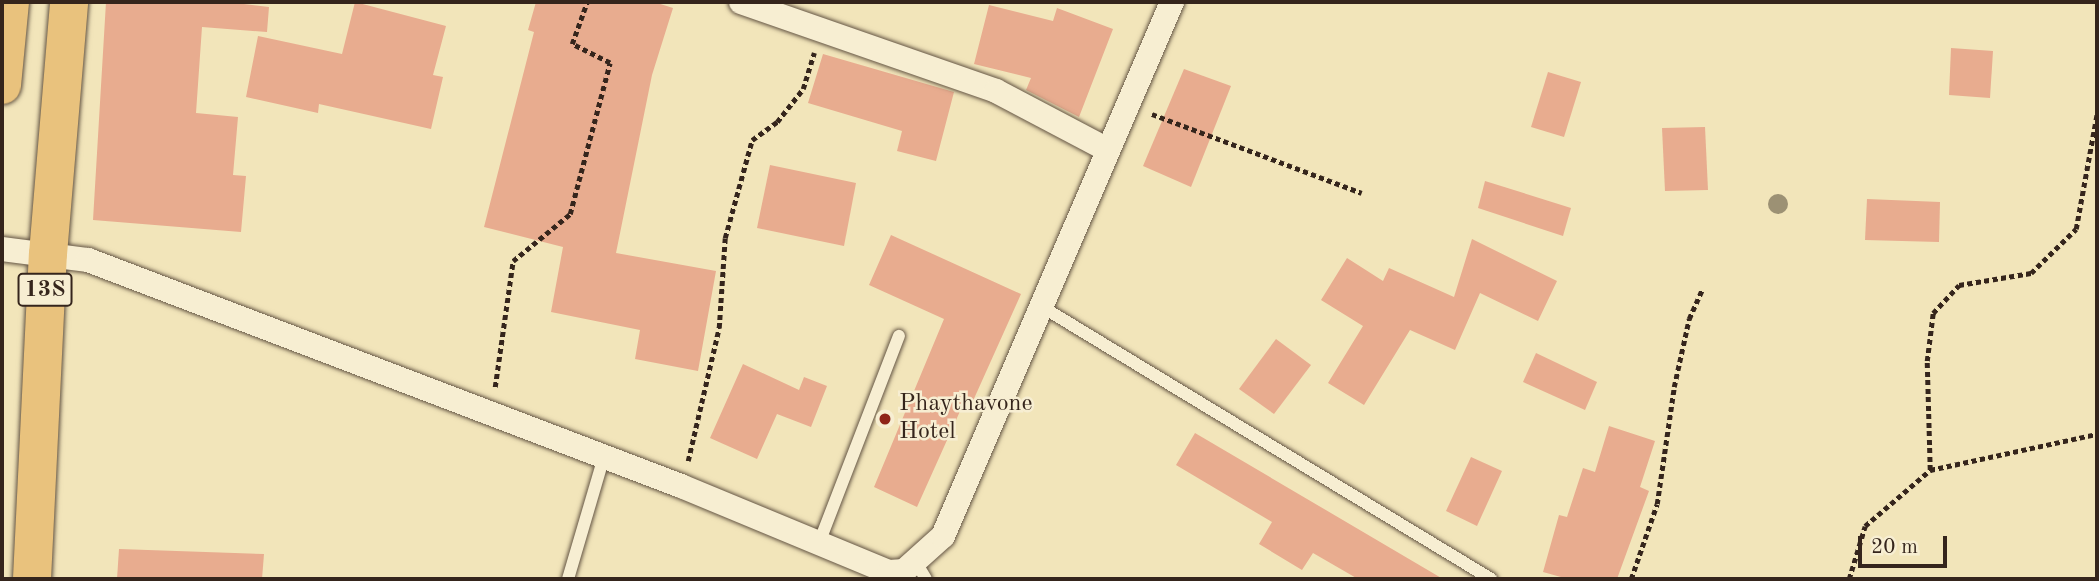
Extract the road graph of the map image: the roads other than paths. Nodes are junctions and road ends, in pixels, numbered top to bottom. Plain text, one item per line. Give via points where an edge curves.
1 (10, 2) edge
2 (69, 2) edge
3 (741, 2) edge
4 (1172, 2) edge
5 (2, 85) edge
6 (1106, 149) junction
7 (2, 249) edge
8 (48, 254) junction
9 (1039, 305) junction
10 (899, 336) dead end
11 (604, 457) junction
12 (820, 543) junction
13 (922, 572) edge
14 (32, 579) edge
15 (568, 579) edge
16 (1491, 579) edge

1 - 5 highway
2 - 8 highway, 13S
3 - 6 street via 996,90
4 - 6 street
6 - 9 street
7 - 8 street
8 - 11 street via 88,260
8 - 14 highway, 13S
9 - 13 street via 943,536
9 - 16 lane
10 - 12 lane
11 - 12 street
11 - 15 lane
12 - 13 street via 888,572

